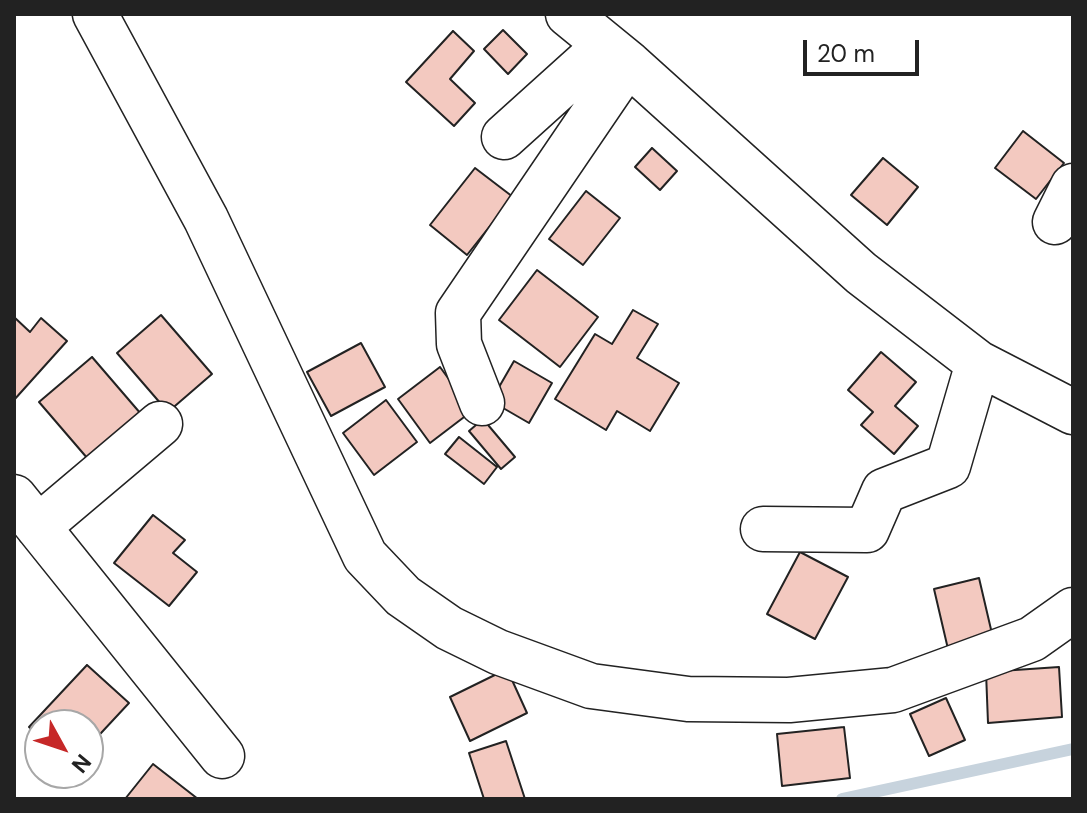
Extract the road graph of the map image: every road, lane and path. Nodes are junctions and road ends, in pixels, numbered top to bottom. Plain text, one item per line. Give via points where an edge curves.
1 (95, 14) edge
2 (568, 14) edge
3 (616, 55) junction
4 (504, 137) dead end
5 (978, 363) junction
6 (482, 403) dead end
7 (1073, 412) edge
8 (160, 424) dead end
9 (26, 512) edge
10 (763, 529) dead end
11 (1073, 610) edge
12 (222, 756) dead end

1 - 11 street via 206,219 365,556 403,596 449,628 591,686 688,699 789,700 893,690 1032,639
2 - 3 street
3 - 4 street
3 - 5 street via 861,273
3 - 6 street via 458,313 459,344
5 - 7 street
5 - 10 street via 948,466 884,491 867,530
8 - 9 street
9 - 12 street

